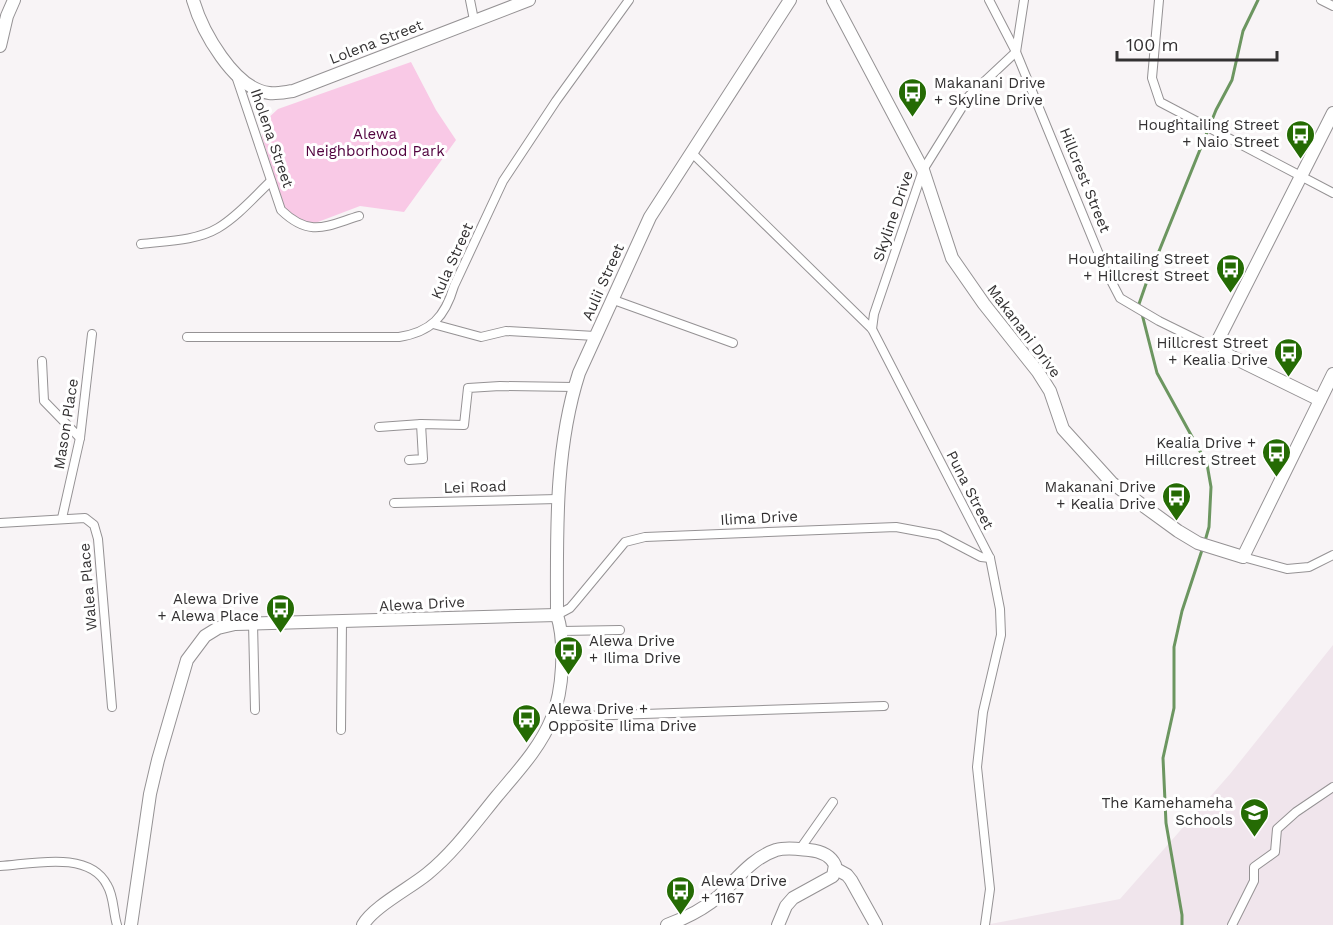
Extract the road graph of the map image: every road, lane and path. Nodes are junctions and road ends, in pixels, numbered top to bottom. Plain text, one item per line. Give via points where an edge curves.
1 (14, 0) edge
2 (193, 0) edge
3 (470, 0) edge
4 (529, 0) edge
5 (629, 0) edge
6 (790, 0) edge
7 (833, 0) edge
8 (989, 0) edge
9 (1024, 0) edge
10 (1159, 0) edge
11 (1321, 0) edge
12 (1333, 6) edge
13 (474, 20) junction
14 (0, 46) edge
15 (1016, 52) junction
16 (235, 76) junction
17 (1333, 113) edge
18 (691, 152) junction
19 (923, 170) junction
20 (1301, 175) junction
21 (271, 181) junction
22 (1333, 193) edge
23 (359, 216) dead end
24 (141, 244) dead end
25 (611, 299) junction
26 (433, 324) junction
27 (872, 329) junction
28 (92, 334) dead end
29 (595, 336) junction
30 (187, 337) dead end
31 (733, 343) dead end
32 (1214, 348) junction
33 (42, 361) dead end
34 (1333, 374) edge
35 (574, 387) junction
36 (1320, 400) junction
37 (422, 424) junction
38 (379, 426) dead end
39 (80, 438) junction
40 (409, 460) dead end
41 (557, 499) junction
42 (394, 503) dead end
43 (62, 518) junction
44 (0, 523) edge
45 (1333, 555) edge
46 (1243, 557) junction
47 (990, 558) junction
48 (557, 615) junction
49 (342, 621) junction
50 (253, 623) junction
51 (562, 630) junction
52 (620, 630) dead end
53 (884, 706) dead end
54 (112, 707) dead end
55 (255, 710) dead end
56 (553, 717) junction
57 (341, 729) dead end
58 (1333, 788) edge
59 (833, 802) dead end
60 (800, 849) junction
61 (0, 866) edge
62 (836, 869) junction
63 (117, 925) edge
64 (131, 925) edge
65 (363, 925) edge
66 (667, 925) edge
67 (778, 925) edge
68 (876, 925) edge
69 (985, 925) edge
70 (1232, 925) edge

1 - 14 street
2 - 16 street, Iholena Street via 198,17
3 - 13 street
4 - 13 street, Lolena Street
5 - 26 street, Kula Street via 503,181 449,304
6 - 18 street, Aulii Street
7 - 19 street, Makanani Drive
8 - 15 street, Hillcrest Street
9 - 15 street
10 - 20 street via 1152,78 1160,102
11 - 12 street
13 - 16 street, Lolena Street via 293,91 269,93
15 - 19 street, Skyline Drive via 969,96
15 - 32 street, Hillcrest Street via 1120,298
16 - 21 street, Iholena Street
17 - 20 street
18 - 25 street, Aulii Street via 650,217
18 - 27 street, Puna Street
19 - 27 street, Skyline Drive
19 - 46 street, Makanani Drive via 952,258 1038,372 1050,391 1064,429 1112,483 1178,531 1198,543
20 - 22 street
20 - 32 street
21 - 23 street, Iholena Street via 281,210 294,223 317,229
21 - 24 street via 217,229 193,237
25 - 29 street, Aulii Street
25 - 31 street
26 - 29 street via 481,337 506,331
26 - 30 street via 399,337
27 - 47 street, Puna Street
28 - 39 street, Mason Place
29 - 35 street, Aulii Street
32 - 36 street, Hillcrest Street
33 - 39 street via 44,401
34 - 36 street
35 - 37 street via 468,388 464,425
35 - 41 street, Aulii Street
36 - 46 street
37 - 38 street
37 - 40 street via 423,459
39 - 43 street, Mason Place
41 - 42 street, Lei Road
41 - 48 street, Aulii Street
43 - 44 street, Walea Place
43 - 54 street, Walea Place via 85,518 94,525 98,539
45 - 46 street, Makanani Drive via 1309,567 1287,569
47 - 48 street, Ilima Drive via 939,535 896,527 645,537 625,542 570,608
47 - 69 street, Puna Street via 1001,635 983,712 977,766 990,889
48 - 49 street, Alewa Drive
48 - 51 street
49 - 50 street, Alewa Drive
49 - 57 street
50 - 55 street
50 - 64 street, Alewa Drive via 218,628 205,636 187,660 150,794
51 - 52 street
51 - 56 street
53 - 56 street
56 - 65 street via 528,758 455,847
58 - 70 street via 1277,830 1275,852 1254,867 1254,881
59 - 60 street
60 - 62 street via 827,855
60 - 66 street via 777,850 762,857 697,912
61 - 63 street via 63,862 90,867 108,886
62 - 67 street via 828,880 793,898
62 - 68 street via 851,880

